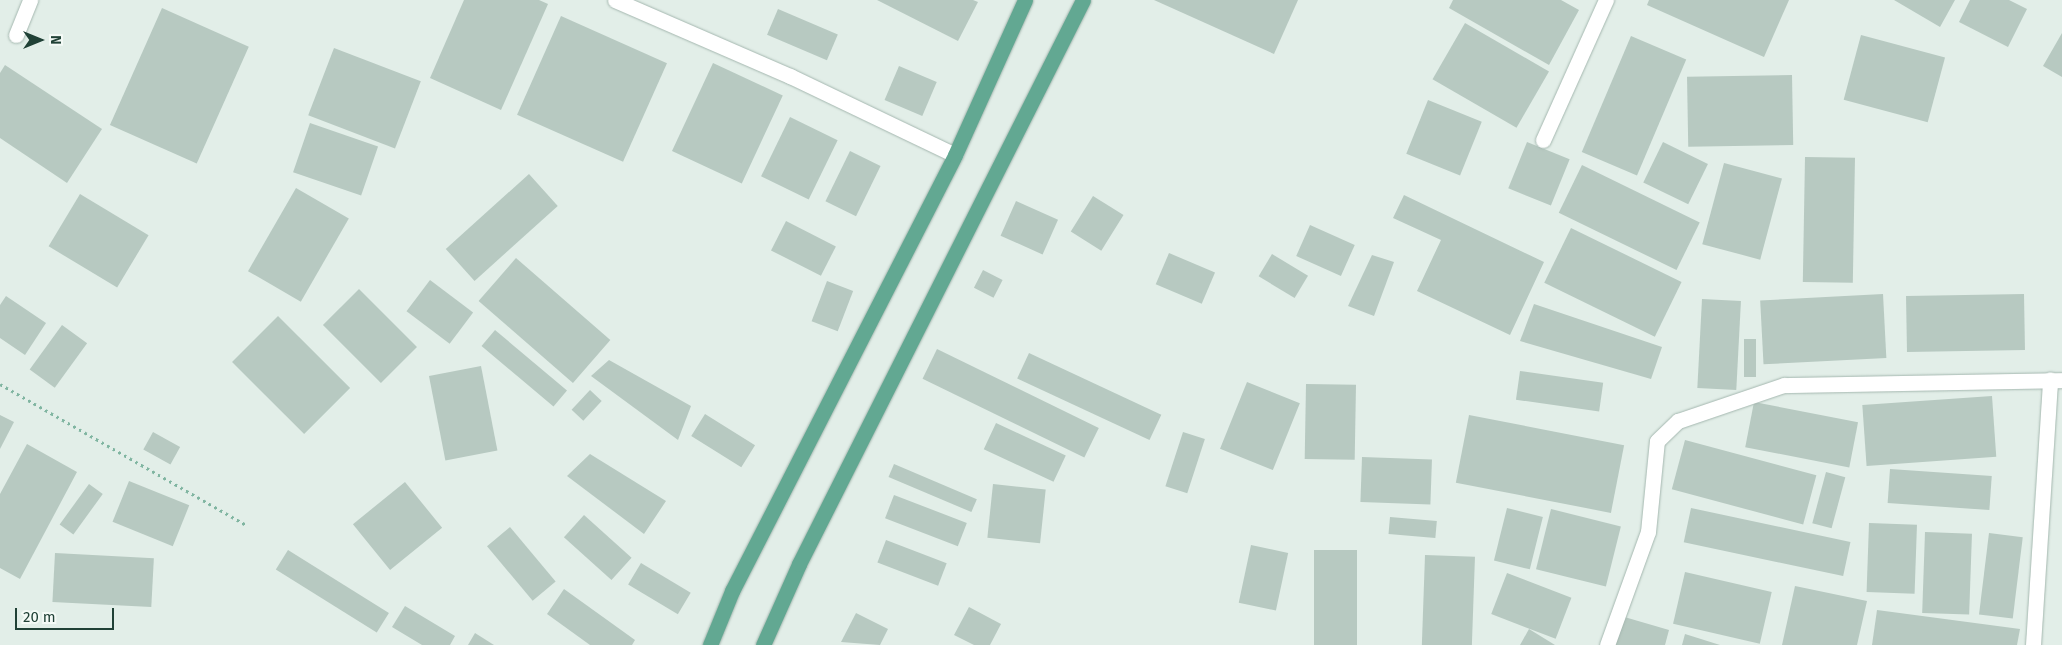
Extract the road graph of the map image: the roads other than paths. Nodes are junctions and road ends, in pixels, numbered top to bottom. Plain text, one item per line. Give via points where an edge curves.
1 (30, 0) edge
2 (615, 0) edge
3 (1025, 0) edge
4 (1083, 0) edge
5 (1606, 0) edge
6 (16, 35) dead end
7 (1543, 140) dead end
8 (955, 155) junction
9 (2056, 380) edge
10 (710, 645) edge
11 (764, 645) edge
12 (1607, 645) edge
13 (2033, 645) edge

1 - 6 street
2 - 8 street via 790,76
3 - 8 main road
4 - 11 main road via 799,564
5 - 7 street
8 - 10 main road via 732,591
9 - 12 street via 1784,385 1678,421 1657,442 1648,532
9 - 13 street

